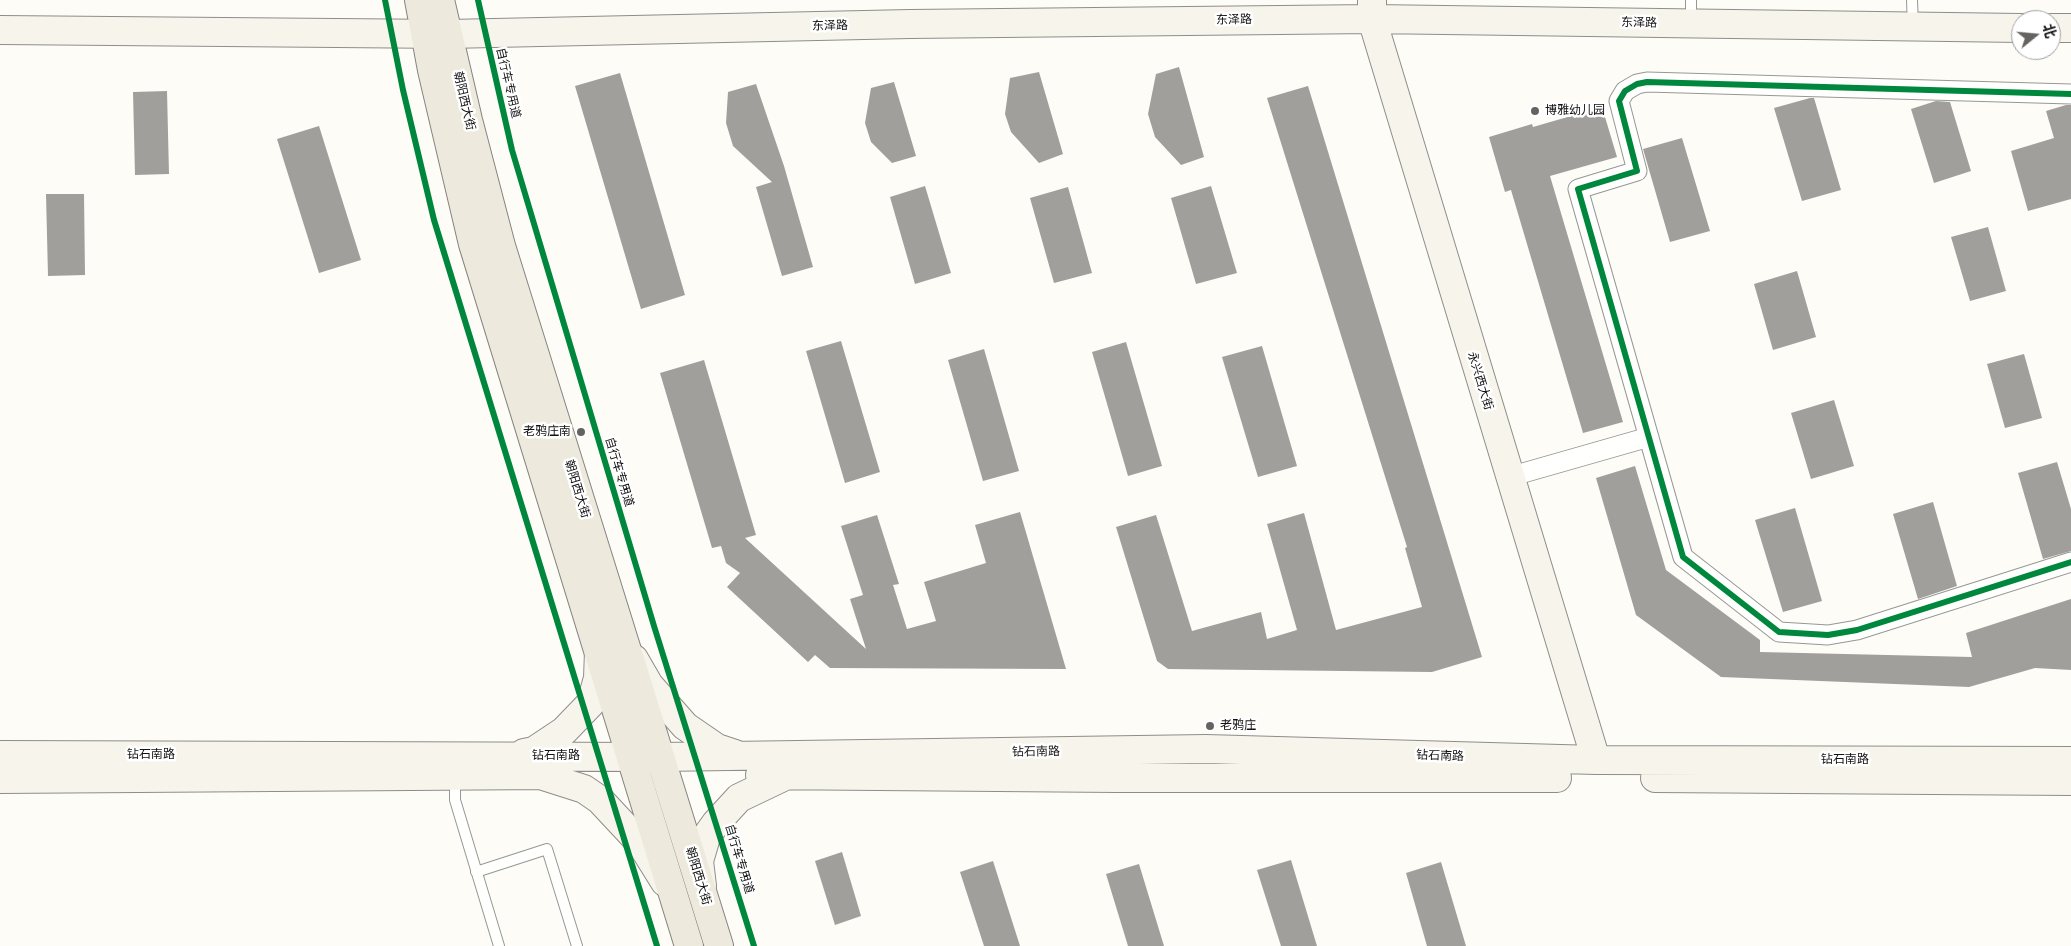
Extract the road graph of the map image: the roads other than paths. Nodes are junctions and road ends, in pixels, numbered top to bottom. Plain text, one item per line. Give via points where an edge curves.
1 (419, 0) edge
2 (440, 0) edge
3 (1372, 9) edge
4 (1691, 12) edge
5 (1912, 13) edge
6 (2011, 27) edge
7 (0, 30) edge
8 (437, 34) junction
9 (2071, 94) edge
10 (1649, 437) junction
11 (1509, 477) junction
12 (2071, 562) edge
13 (626, 647) junction
14 (598, 651) junction
15 (0, 755) edge
16 (512, 756) junction
17 (746, 757) junction
18 (1596, 760) junction
19 (2071, 761) edge
20 (634, 766) junction
21 (664, 766) junction
22 (540, 775) junction
23 (455, 776) junction
24 (787, 776) junction
25 (0, 778) edge
26 (2071, 781) edge
27 (476, 872) junction
28 (703, 894) junction
29 (676, 904) junction
30 (499, 946) edge
31 (577, 946) edge
32 (689, 946) edge
33 (719, 946) edge

1 - 8 main road, 朝阳西大街
2 - 8 main road, 朝阳西大街
3 - 4 main road, 东泽路
3 - 8 main road, 东泽路 via 910,24
3 - 11 main road, 永兴西大街
4 - 5 main road, 东泽路
5 - 6 main road, 东泽路
7 - 8 main road, 东泽路
8 - 13 main road, 朝阳西大街 via 468,120 501,246
8 - 14 main road, 朝阳西大街 via 473,244
9 - 10 street via 1647,82 1625,91 1619,101 1637,171 1578,189
10 - 11 street
10 - 12 street via 1683,557 1780,632 1828,635 1857,630
11 - 18 main road, 永兴西大街
13 - 17 main road via 649,685 685,726 717,748
13 - 21 main road, 朝阳西大街
14 - 16 main road via 598,678 585,711 546,744
14 - 20 main road, 朝阳西大街
15 - 16 main road, 钻石南路
16 - 20 main road, 钻石南路
17 - 18 main road, 钻石南路 via 1206,749
17 - 21 main road, 钻石南路
18 - 19 main road, 钻石南路
20 - 21 main road, 钻石南路
20 - 22 main road, 钻石南路
20 - 29 main road, 朝阳西大街
21 - 24 main road, 钻石南路
21 - 28 main road, 朝阳西大街
22 - 23 main road, 钻石南路
22 - 29 main road via 584,789 600,800 642,845
23 - 25 main road, 钻石南路
23 - 27 lane via 455,800
24 - 26 main road, 钻石南路
24 - 28 main road via 739,798 706,837 699,861
27 - 30 lane
27 - 31 lane via 548,849
28 - 33 main road, 朝阳西大街
29 - 32 main road, 朝阳西大街

